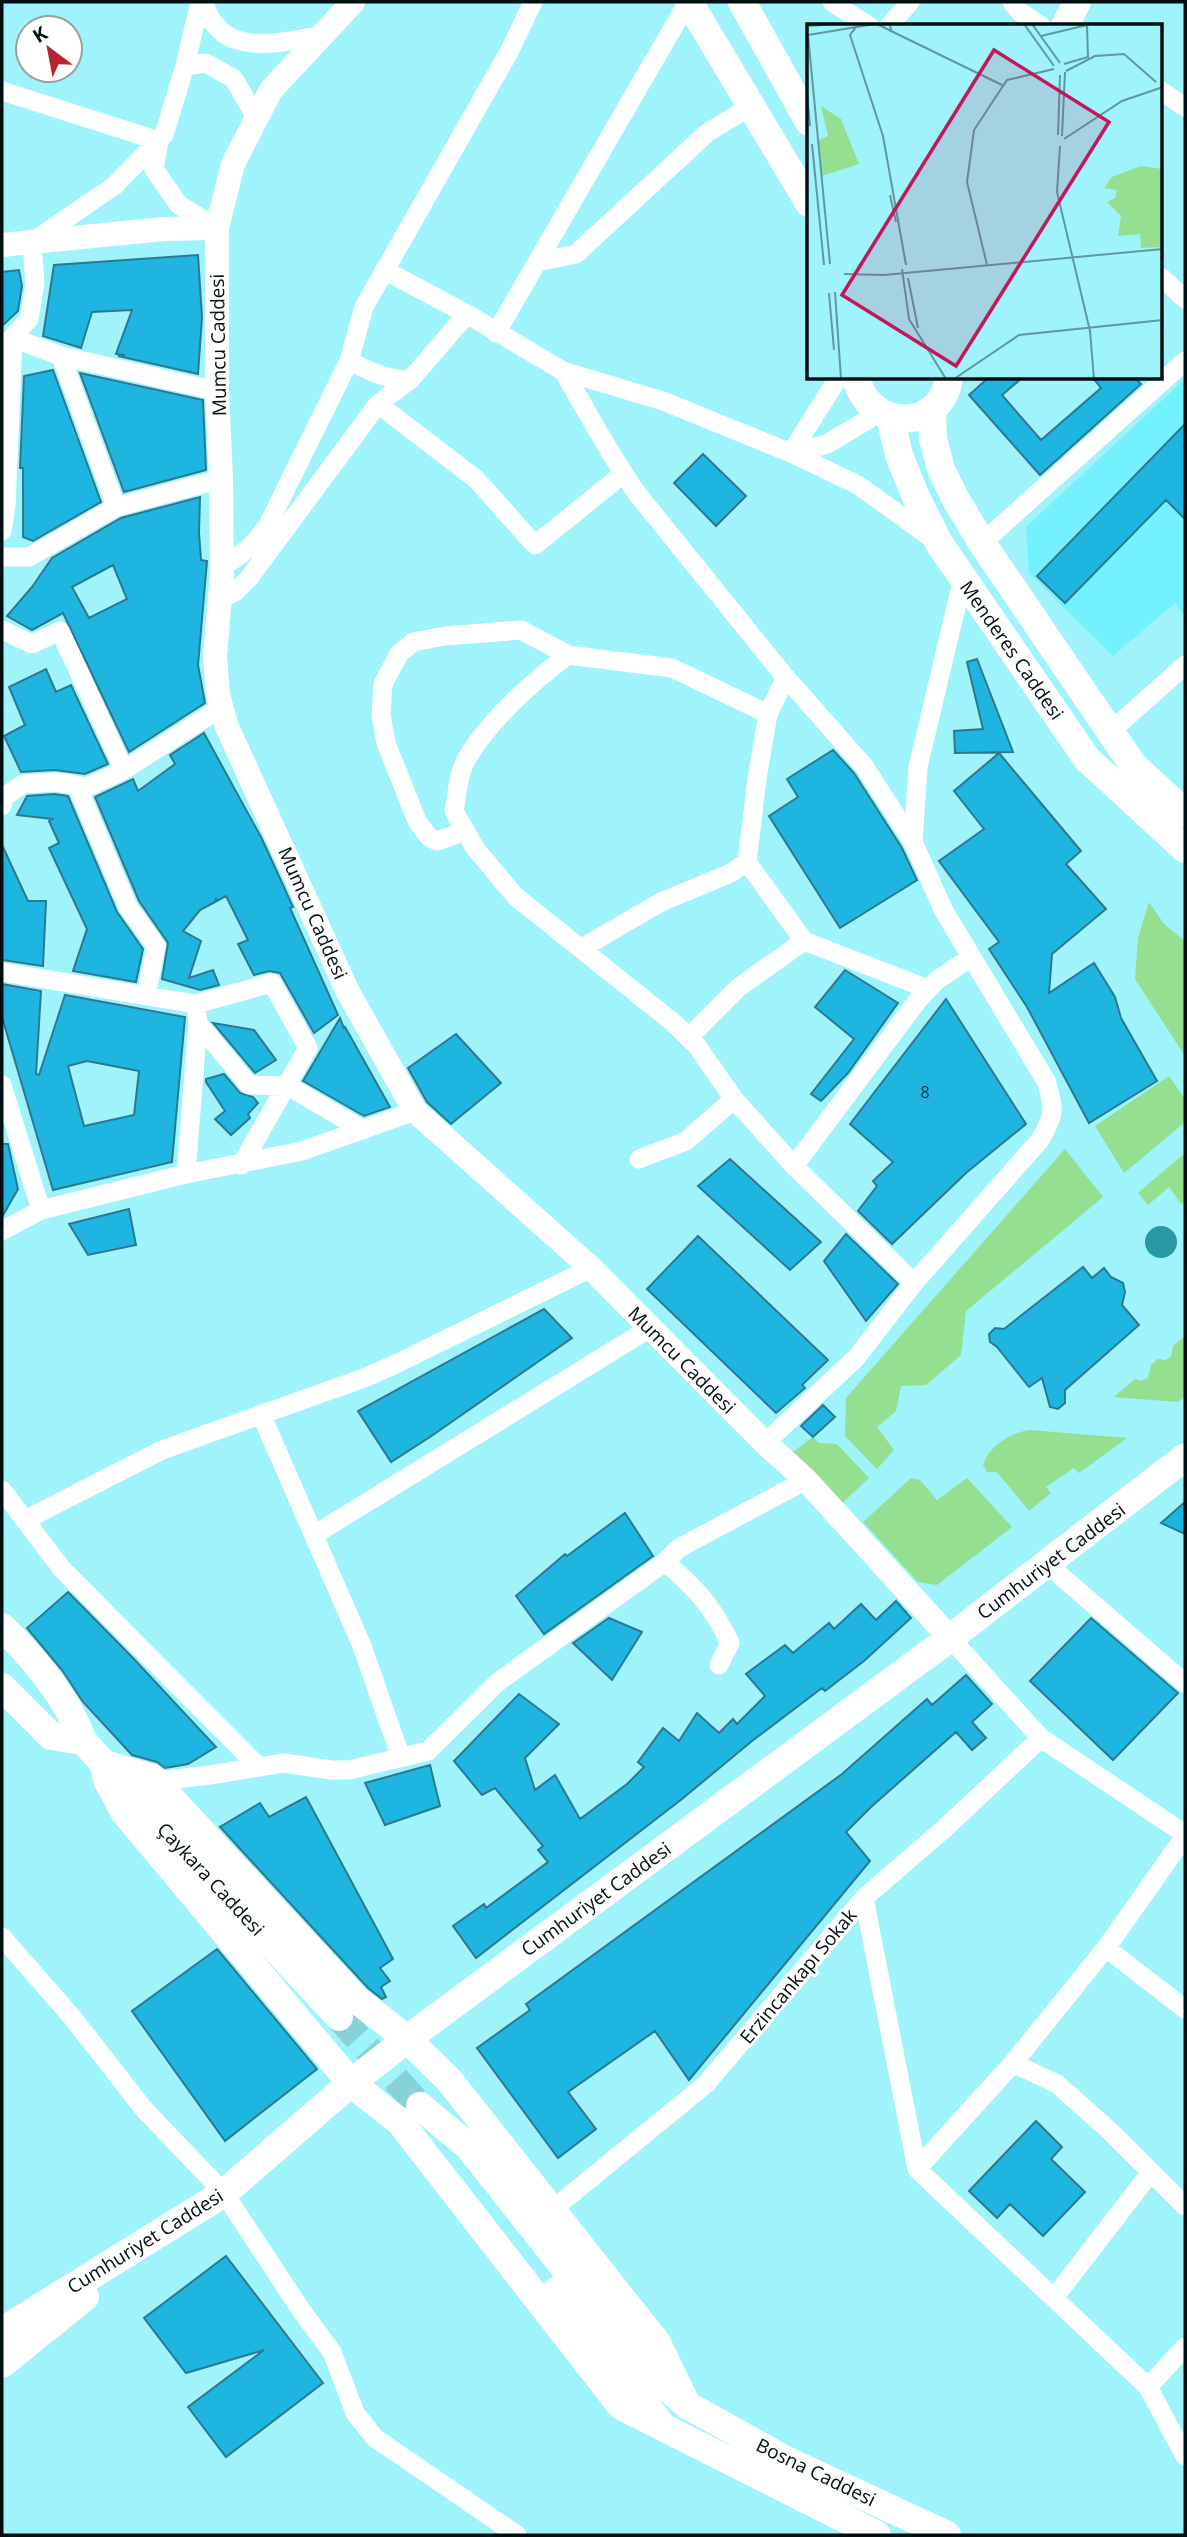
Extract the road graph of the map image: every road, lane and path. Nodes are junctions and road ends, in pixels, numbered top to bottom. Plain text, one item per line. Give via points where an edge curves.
1 (202, 2) edge
2 (353, 2) edge
3 (533, 2) edge
4 (689, 2) edge
5 (742, 2) edge
6 (832, 2) edge
7 (910, 2) edge
8 (1012, 2) edge
9 (1077, 2) edge
10 (866, 24) edge
11 (891, 24) edge
12 (1038, 24) edge
13 (1066, 24) edge
14 (319, 37) junction
15 (185, 66) junction
16 (2, 91) edge
17 (1162, 92) edge
18 (751, 106) junction
19 (1185, 107) edge
20 (807, 118) edge
21 (257, 119) junction
22 (159, 141) junction
23 (807, 200) edge
24 (217, 229) junction
25 (32, 242) junction
26 (2, 244) edge
27 (537, 262) junction
28 (384, 270) junction
29 (1162, 277) edge
30 (1185, 299) edge
31 (467, 314) junction
32 (496, 333) junction
33 (8, 343) edge
34 (61, 356) junction
35 (349, 360) junction
36 (1185, 361) edge
37 (563, 371) junction
38 (410, 380) junction
39 (837, 380) edge
40 (857, 380) edge
41 (948, 380) edge
42 (217, 391) junction
43 (378, 404) junction
44 (932, 409) junction
45 (884, 415) junction
46 (791, 453) junction
47 (623, 474) junction
48 (222, 480) junction
49 (116, 507) junction
50 (4, 508) edge
51 (2, 531) edge
52 (939, 543) junction
53 (982, 543) junction
54 (2, 557) edge
55 (222, 566) junction
56 (963, 578) junction
57 (220, 600) junction
58 (2, 630) edge
59 (568, 655) junction
60 (1185, 665) edge
61 (786, 677) junction
62 (222, 706) junction
63 (768, 714) junction
64 (1110, 732) junction
65 (124, 770) junction
66 (77, 786) junction
67 (2, 806) edge
68 (1185, 813) edge
69 (466, 831) junction
70 (913, 842) junction
71 (1185, 849) edge
72 (747, 862) junction
73 (804, 940) junction
74 (582, 948) junction
75 (972, 957) junction
76 (2, 972) edge
77 (928, 989) junction
78 (146, 996) junction
79 (197, 1013) junction
80 (689, 1037) junction
81 (2, 1085) edge
82 (288, 1086) junction
83 (734, 1099) junction
84 (415, 1111) junction
85 (363, 1130) junction
86 (639, 1159) dead end
87 (241, 1165) junction
88 (794, 1166) junction
89 (186, 1174) junction
90 (41, 1210) junction
91 (2, 1231) edge
92 (591, 1268) junction
93 (914, 1283) junction
94 (650, 1328) junction
95 (261, 1414) junction
96 (765, 1443) junction
97 (1185, 1458) edge
98 (806, 1480) junction
99 (2, 1490) edge
100 (24, 1520) junction
101 (314, 1535) junction
102 (665, 1562) junction
103 (1048, 1564) junction
104 (950, 1638) junction
105 (6, 1640) edge
106 (719, 1665) dead end
107 (1185, 1683) edge
108 (2, 1687) edge
109 (1041, 1738) junction
110 (83, 1741) junction
111 (401, 1758) junction
112 (104, 1764) junction
113 (259, 1767) junction
114 (152, 1778) junction
115 (1185, 1835) edge
116 (864, 1898) junction
117 (2, 1937) edge
118 (1106, 1948) junction
119 (1185, 2009) edge
120 (350, 2011) junction
121 (407, 2039) junction
122 (323, 2048) junction
123 (1013, 2063) junction
124 (449, 2080) junction
125 (352, 2082) junction
126 (400, 2122) junction
127 (918, 2169) junction
128 (1151, 2172) junction
129 (224, 2193) junction
130 (1185, 2206) edge
131 (552, 2210) junction
132 (1054, 2298) junction
133 (2, 2331) edge
134 (1185, 2347) edge
135 (2, 2364) edge
136 (1148, 2387) junction
137 (687, 2405) junction
138 (664, 2429) junction
139 (1185, 2456) edge
140 (517, 2535) edge
141 (877, 2535) edge
142 (947, 2535) edge

1 - 14 street via 214,23 240,42 263,45
1 - 15 street
2 - 14 street, Mumcu Caddesi
3 - 28 street
4 - 18 main road
4 - 27 street
5 - 20 main road
6 - 10 street
7 - 11 street
8 - 12 street
9 - 13 main road
14 - 21 street, Mumcu Caddesi via 271,90
15 - 21 street via 206,63 234,79
15 - 22 street
16 - 22 street
17 - 19 street
18 - 23 main road
18 - 27 street via 707,133 576,254
21 - 24 street, Mumcu Caddesi via 233,164
22 - 24 street via 154,169 166,188 179,205
22 - 25 street via 114,186
24 - 25 street via 164,229
24 - 42 street, Mumcu Caddesi
25 - 26 street
25 - 33 street via 35,284 29,319
27 - 32 street
28 - 31 street
28 - 35 street via 364,307
29 - 30 street
31 - 32 street
31 - 38 street
32 - 37 street
33 - 34 street
33 - 50 street
34 - 42 street
34 - 49 street
35 - 38 street via 377,375
35 - 55 street via 268,525 242,555
36 - 53 street
37 - 46 street via 663,401
37 - 47 street
38 - 43 street
39 - 46 street
40 - 45 main road via 868,404
41 - 44 main road
42 - 48 street, Mumcu Caddesi
43 - 47 street via 476,478 536,545
43 - 57 street via 249,578
44 - 45 main road via 904,419
44 - 53 main road, Menderes Caddesi via 933,439 942,469
45 - 46 street via 827,444
45 - 52 main road, Menderes Caddesi
46 - 52 street via 858,485
47 - 61 street
48 - 49 street
48 - 55 street, Mumcu Caddesi
49 - 54 street via 29,557
50 - 51 street
52 - 56 main road, Menderes Caddesi
53 - 64 main road, Menderes Caddesi
55 - 57 street, Mumcu Caddesi
56 - 70 street via 918,767
56 - 71 main road, Menderes Caddesi via 1087,759
57 - 62 street, Mumcu Caddesi via 215,656
58 - 65 street via 32,644 60,631
59 - 63 street via 672,668
59 - 69 street via 498,718 464,764 454,811
59 - 69 street via 522,630 413,642 399,654 383,684 381,715 404,792 429,837 437,841
60 - 64 street
61 - 63 street
61 - 70 street via 864,766
62 - 65 street
62 - 84 street, Mumcu Caddesi via 348,992
63 - 72 street
64 - 68 main road, Menderes Caddesi via 1133,765
65 - 66 street via 88,787
66 - 67 street via 23,784 5,796
66 - 78 street via 128,907 156,946
69 - 74 street via 515,896
70 - 75 street via 944,911
72 - 73 street
72 - 74 street via 661,902
73 - 77 street
73 - 80 street via 738,988
74 - 80 street
75 - 77 street
75 - 93 street via 1046,1081 1054,1105 1040,1140
76 - 78 street
77 - 88 street
78 - 79 street
79 - 82 street via 249,1085
79 - 82 street via 272,983 309,1048
79 - 89 street
80 - 83 street
81 - 90 street
82 - 85 street
82 - 87 street
83 - 86 street via 686,1141
83 - 88 street
84 - 85 street
84 - 92 street, Mumcu Caddesi
85 - 87 street
87 - 89 street
88 - 93 street
89 - 90 street
90 - 91 street
92 - 94 street, Mumcu Caddesi
92 - 95 street via 396,1364
93 - 96 street via 856,1358
94 - 96 street, Mumcu Caddesi
94 - 101 street
95 - 100 street via 162,1450
95 - 101 street
96 - 98 street, Mumcu Caddesi
97 - 103 main road, Cumhuriyet Caddesi
98 - 102 street via 679,1548
98 - 104 street, Mumcu Caddesi
99 - 100 street
100 - 113 street via 62,1569
101 - 111 street via 362,1646
102 - 106 street via 695,1588 718,1618 730,1643
102 - 111 street via 498,1682 428,1751
103 - 104 main road, Cumhuriyet Caddesi
103 - 107 street
104 - 109 street
104 - 121 main road, Cumhuriyet Caddesi
105 - 110 main road, Çaykara Caddesi via 38,1668 75,1719
108 - 110 main road via 51,1736
109 - 115 street
109 - 116 street, Erzincankapı Sokak
110 - 112 main road, Çaykara Caddesi
111 - 113 street via 349,1770 284,1763
112 - 114 main road
112 - 120 main road, Çaykara Caddesi
112 - 122 main road via 107,1780 125,1813
113 - 114 street
114 - 120 main road
115 - 118 street
116 - 127 street
116 - 131 street, Erzincankapı Sokak via 706,2084
117 - 129 street via 144,2108
118 - 119 street
118 - 123 street
120 - 121 main road
120 - 122 main road via 356,2026
121 - 124 main road
121 - 125 main road, Cumhuriyet Caddesi
122 - 125 main road
123 - 127 street
123 - 128 street via 1057,2084
124 - 126 main road via 426,2087 402,2108
124 - 131 main road
125 - 126 main road
125 - 129 main road, Cumhuriyet Caddesi
126 - 138 main road via 621,2406
127 - 132 street
128 - 130 street
128 - 132 street
129 - 133 main road, Cumhuriyet Caddesi
129 - 135 main road via 142,2251
129 - 140 street via 332,2351 355,2413 375,2438
131 - 137 main road via 657,2343
132 - 136 street
134 - 136 street
136 - 139 street
137 - 138 main road, Bosna Caddesi via 641,2365 469,2147 421,2106 451,2158
137 - 142 main road, Bosna Caddesi via 786,2460
138 - 141 main road

